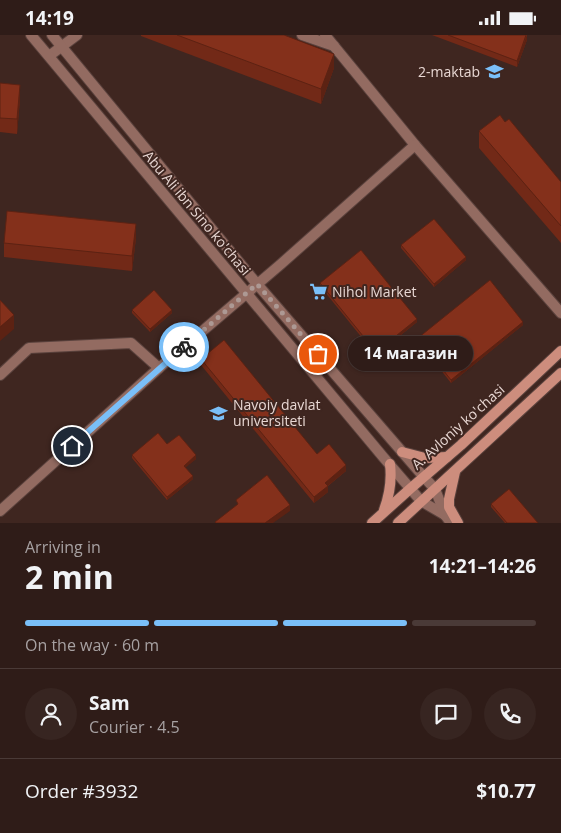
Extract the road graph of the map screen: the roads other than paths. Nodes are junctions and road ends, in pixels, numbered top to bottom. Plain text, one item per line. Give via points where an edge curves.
1 (31, 35) edge
2 (52, 35) edge
3 (77, 35) edge
4 (302, 35) edge
5 (325, 35) edge
6 (62, 47) junction
7 (334, 47) junction
8 (49, 56) junction
9 (415, 145) junction
10 (257, 284) junction
11 (246, 293) junction
12 (561, 313) edge
13 (561, 351) edge
14 (159, 368) junction
15 (561, 373) edge
16 (0, 375) edge
17 (402, 452) junction
18 (447, 457) junction
19 (390, 464) junction
20 (455, 471) junction
21 (423, 477) junction
22 (411, 487) junction
23 (435, 489) junction
24 (421, 501) junction
25 (0, 511) edge
26 (383, 513) junction
27 (448, 519) edge
28 (372, 523) edge
29 (398, 523) edge
30 (458, 523) edge

1 - 8 street, Abu Ali ibn Sino ko'chasi
2 - 6 street, Abu Ali ibn Sino ko'chasi
3 - 6 street
4 - 7 street
5 - 7 street
6 - 8 street
6 - 10 street, Abu Ali ibn Sino ko'chasi
7 - 9 street
8 - 11 street, Abu Ali ibn Sino ko'chasi
9 - 10 street
9 - 12 street
10 - 11 street
10 - 17 street, Abu Ali ibn Sino ko'chasi
11 - 14 street
11 - 19 street, Abu Ali ibn Sino ko'chasi
13 - 18 main road, A. Avloniy ko'chasi
14 - 16 street via 131,343 29,348
14 - 25 street
15 - 20 main road
17 - 18 main road via 425,458
17 - 21 street, Abu Ali ibn Sino ko'chasi
18 - 21 main road, A. Avloniy ko'chasi
19 - 22 street, Abu Ali ibn Sino ko'chasi
19 - 26 main road via 391,488
20 - 23 main road
20 - 30 main road via 449,499
21 - 22 main road, A. Avloniy ko'chasi
21 - 23 street, Abu Ali ibn Sino ko'chasi
22 - 24 street, Abu Ali ibn Sino ko'chasi
22 - 26 main road, A. Avloniy ko'chasi
23 - 24 main road
23 - 27 street, Abu Ali ibn Sino ko'chasi
24 - 27 street, Abu Ali ibn Sino ko'chasi
24 - 29 main road
26 - 28 main road, A. Avloniy ko'chasi

